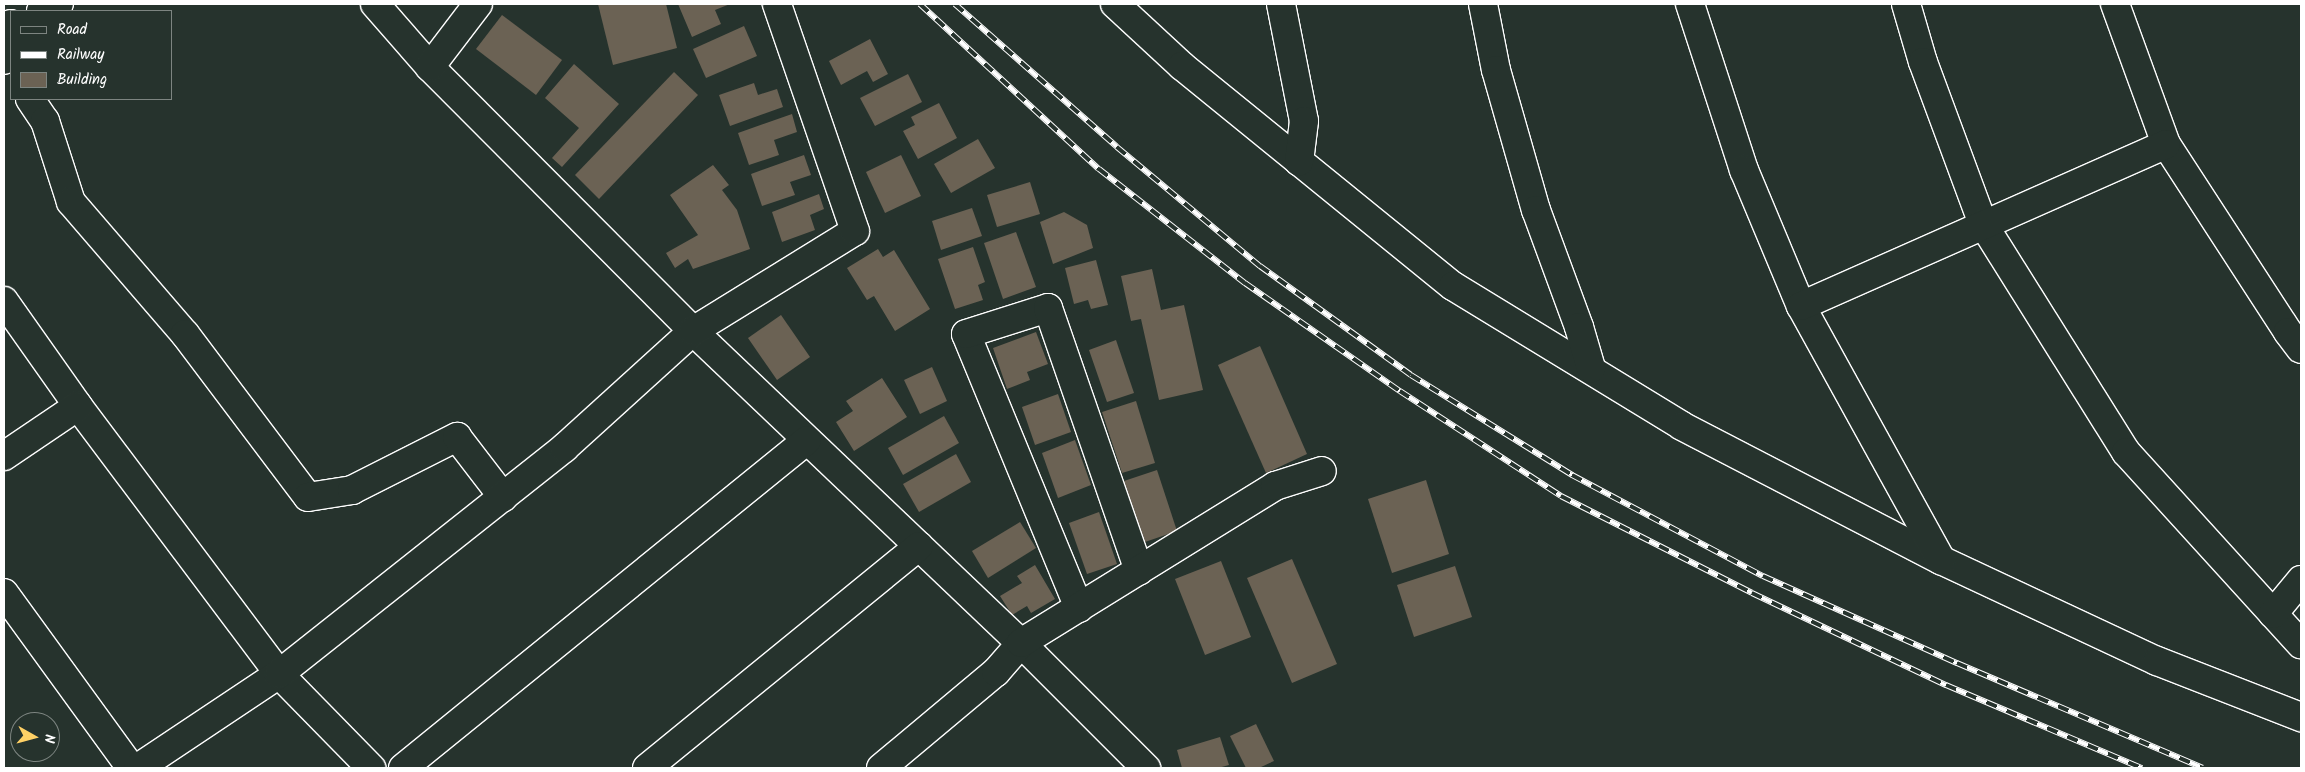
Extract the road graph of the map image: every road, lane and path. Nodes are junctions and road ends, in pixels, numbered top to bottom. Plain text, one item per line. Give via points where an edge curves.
1 (59, 4) edge
2 (375, 4) edge
3 (478, 4) edge
4 (777, 4) edge
5 (1115, 4) edge
6 (1281, 4) edge
7 (1483, 4) edge
8 (1690, 4) edge
9 (1906, 4) edge
10 (2115, 4) edge
11 (44, 10) edge
12 (8, 22) edge
13 (4, 60) edge
14 (430, 67) junction
15 (31, 100) edge
16 (2166, 144) junction
17 (1299, 162) junction
18 (1983, 224) junction
19 (4, 301) edge
20 (1801, 306) junction
21 (693, 331) junction
22 (2297, 334) edge
23 (1591, 368) junction
24 (78, 406) junction
25 (807, 440) junction
26 (4, 456) edge
27 (1322, 471) dead end
28 (504, 497) junction
29 (919, 546) junction
30 (1941, 560) junction
31 (1139, 571) junction
32 (2301, 580) edge
33 (4, 593) edge
34 (1078, 608) junction
35 (2273, 614) junction
36 (1021, 643) junction
37 (2301, 644) edge
38 (280, 674) junction
39 (2301, 717) edge
40 (1137, 766) edge
41 (131, 768) edge
42 (138, 768) edge
43 (371, 768) edge
44 (403, 768) edge
45 (647, 768) edge
46 (881, 768) edge

1 - 11 street
2 - 14 street
3 - 14 street
4 - 21 street via 855,231
5 - 17 street via 1182,66
6 - 17 street via 1304,121
7 - 23 street via 1496,70 1536,210
8 - 20 street via 1744,170
9 - 18 street via 1923,62
10 - 16 street
12 - 13 street
14 - 21 street
15 - 28 street via 45,121 71,202 185,334 308,497 352,490 458,438
16 - 18 street
16 - 22 street
17 - 23 street via 1453,286
18 - 20 street
18 - 35 street via 2126,452
19 - 24 street
20 - 30 street
21 - 25 street
21 - 28 street via 564,448
23 - 30 street via 1682,426
24 - 26 street
24 - 38 street
25 - 29 street
25 - 44 street
27 - 31 street via 1275,486
28 - 38 street
29 - 36 street
29 - 45 street
30 - 39 street via 2157,661
31 - 34 street
31 - 34 street via 1048,308 966,334
32 - 35 street
33 - 41 street
34 - 36 street
35 - 37 street
36 - 40 street
36 - 46 street via 996,672
38 - 42 street
38 - 43 street

